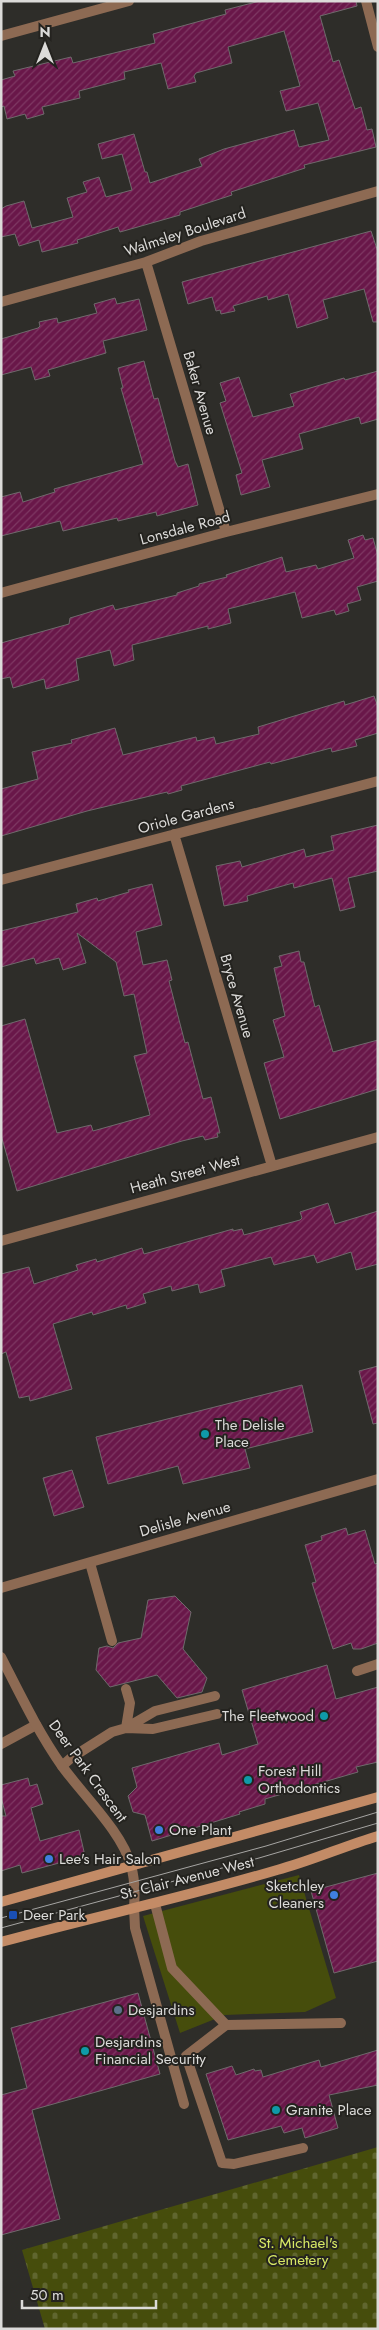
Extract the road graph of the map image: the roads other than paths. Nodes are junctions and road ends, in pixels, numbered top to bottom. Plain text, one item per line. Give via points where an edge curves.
1 (129, 1) edge
2 (366, 1) edge
3 (1, 36) edge
4 (378, 47) edge
5 (378, 191) edge
6 (146, 262) junction
7 (1, 302) edge
8 (378, 494) edge
9 (226, 532) junction
10 (1, 594) edge
11 (378, 782) edge
12 (174, 834) junction
13 (1, 880) edge
14 (378, 1137) edge
15 (272, 1166) junction
16 (1, 1241) edge
17 (378, 1479) edge
18 (90, 1563) junction
19 (1, 1588) edge
20 (112, 1641) dead end
21 (1, 1657) edge
22 (378, 1664) edge
23 (357, 1671) dead end
24 (126, 1689) dead end
25 (215, 1696) dead end
26 (217, 1714) dead end
27 (36, 1725) junction
28 (126, 1728) junction
29 (1, 1744) edge
30 (62, 1766) junction
31 (378, 1798) edge
32 (378, 1836) edge
33 (131, 1866) junction
34 (1, 1902) edge
35 (155, 1904) junction
36 (134, 1907) junction
37 (1, 1942) edge
38 (341, 2023) dead end
39 (226, 2025) junction
40 (184, 2104) dead end
41 (304, 2148) dead end

1 - 3 street
2 - 4 street
5 - 6 street, Walmsley Boulevard via 200,241
6 - 7 street, Walmsley Boulevard
6 - 9 street, Baker Avenue
8 - 9 street, Lonsdale Road
9 - 10 street, Lonsdale Road
11 - 12 street, Oriole Gardens
12 - 13 street, Oriole Gardens
12 - 15 street, Bryce Avenue
14 - 15 street, Heath Street West
15 - 16 street, Heath Street West
17 - 18 street, Delisle Avenue
18 - 19 street, Delisle Avenue
18 - 20 street
21 - 27 street, Deer Park Crescent
22 - 23 street
24 - 28 street via 130,1703
25 - 28 street via 155,1711
26 - 28 street via 153,1729
27 - 29 street
27 - 30 street, Deer Park Crescent
28 - 30 street via 112,1732
30 - 33 street, Deer Park Crescent via 116,1836
31 - 33 main road, St. Clair Avenue West
32 - 35 main road, St. Clair Avenue West via 280,1870
33 - 34 main road, St. Clair Avenue West
33 - 36 street, Deer Park Crescent
35 - 36 main road, St. Clair Avenue West
35 - 39 street via 172,1968
36 - 37 main road, St. Clair Avenue West
36 - 40 street, Deer Park Crescent via 135,1928
38 - 39 street
39 - 41 street via 186,2056 222,2163 234,2164

